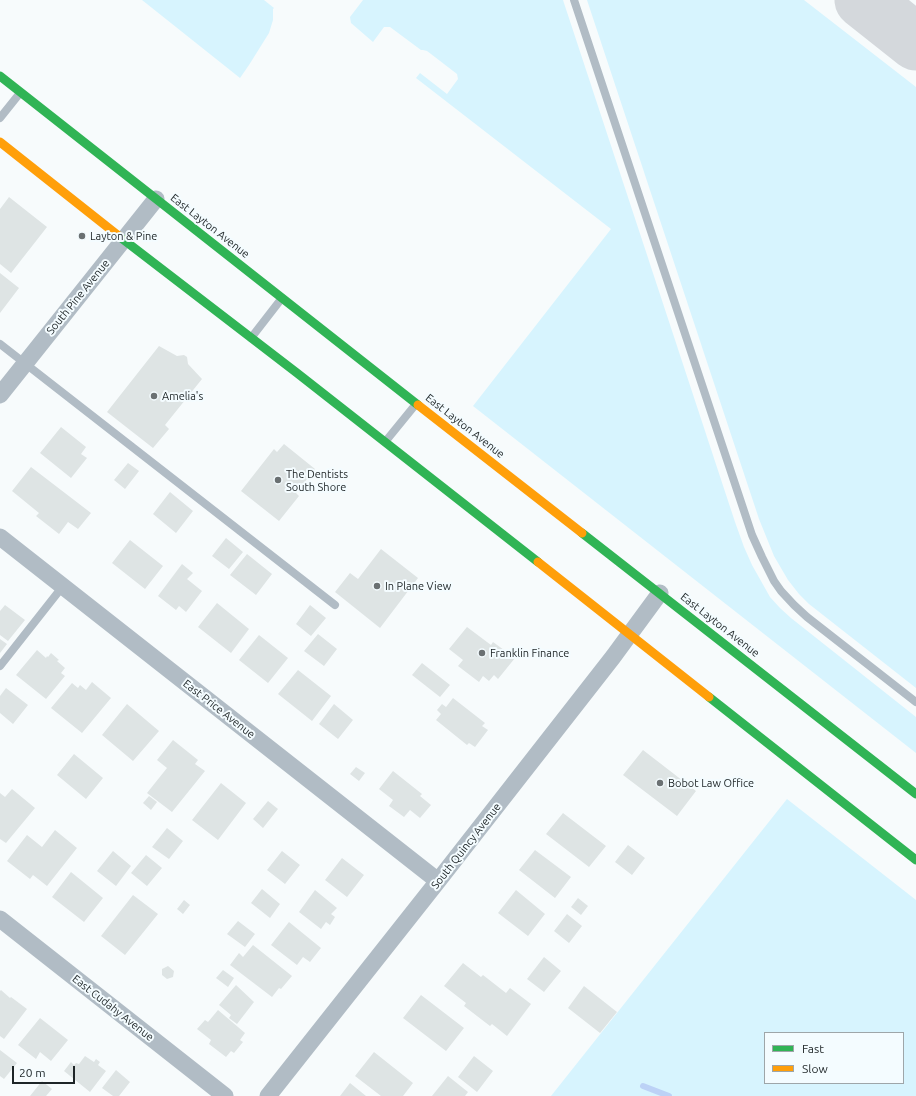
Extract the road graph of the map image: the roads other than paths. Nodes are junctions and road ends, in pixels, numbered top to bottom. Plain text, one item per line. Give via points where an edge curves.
1 (574, 0) edge
2 (0, 76) edge
3 (20, 92) junction
4 (0, 118) edge
5 (0, 142) edge
6 (156, 199) junction
7 (124, 240) junction
8 (282, 297) junction
9 (251, 338) junction
10 (0, 344) edge
11 (25, 364) junction
12 (0, 395) edge
13 (416, 403) junction
14 (384, 442) junction
15 (0, 537) edge
16 (63, 586) junction
17 (660, 593) junction
18 (335, 605) dead end
19 (629, 635) junction
20 (0, 666) edge
21 (916, 702) edge
22 (916, 794) edge
23 (916, 860) edge
24 (438, 881) junction
25 (0, 919) edge
26 (225, 1096) edge
27 (268, 1096) edge

1 - 21 lane via 752,535 762,557 774,581 794,605
2 - 3 main road, East Layton Avenue
3 - 4 lane
3 - 6 main road, East Layton Avenue
5 - 7 main road
6 - 7 street, South Pine Avenue
6 - 8 main road, East Layton Avenue
7 - 9 main road
7 - 11 street, South Pine Avenue
8 - 9 lane
8 - 13 main road, East Layton Avenue
9 - 14 main road
10 - 11 lane
11 - 12 street, South Pine Avenue
11 - 18 lane
13 - 14 lane
13 - 17 main road, East Layton Avenue
14 - 19 main road
15 - 16 street, East Price Avenue
16 - 20 lane
16 - 24 street, East Price Avenue
17 - 19 street, South Quincy Avenue
17 - 22 main road, East Layton Avenue
19 - 23 main road
19 - 24 street, South Quincy Avenue
24 - 27 street, South Quincy Avenue
25 - 26 street, East Cudahy Avenue

